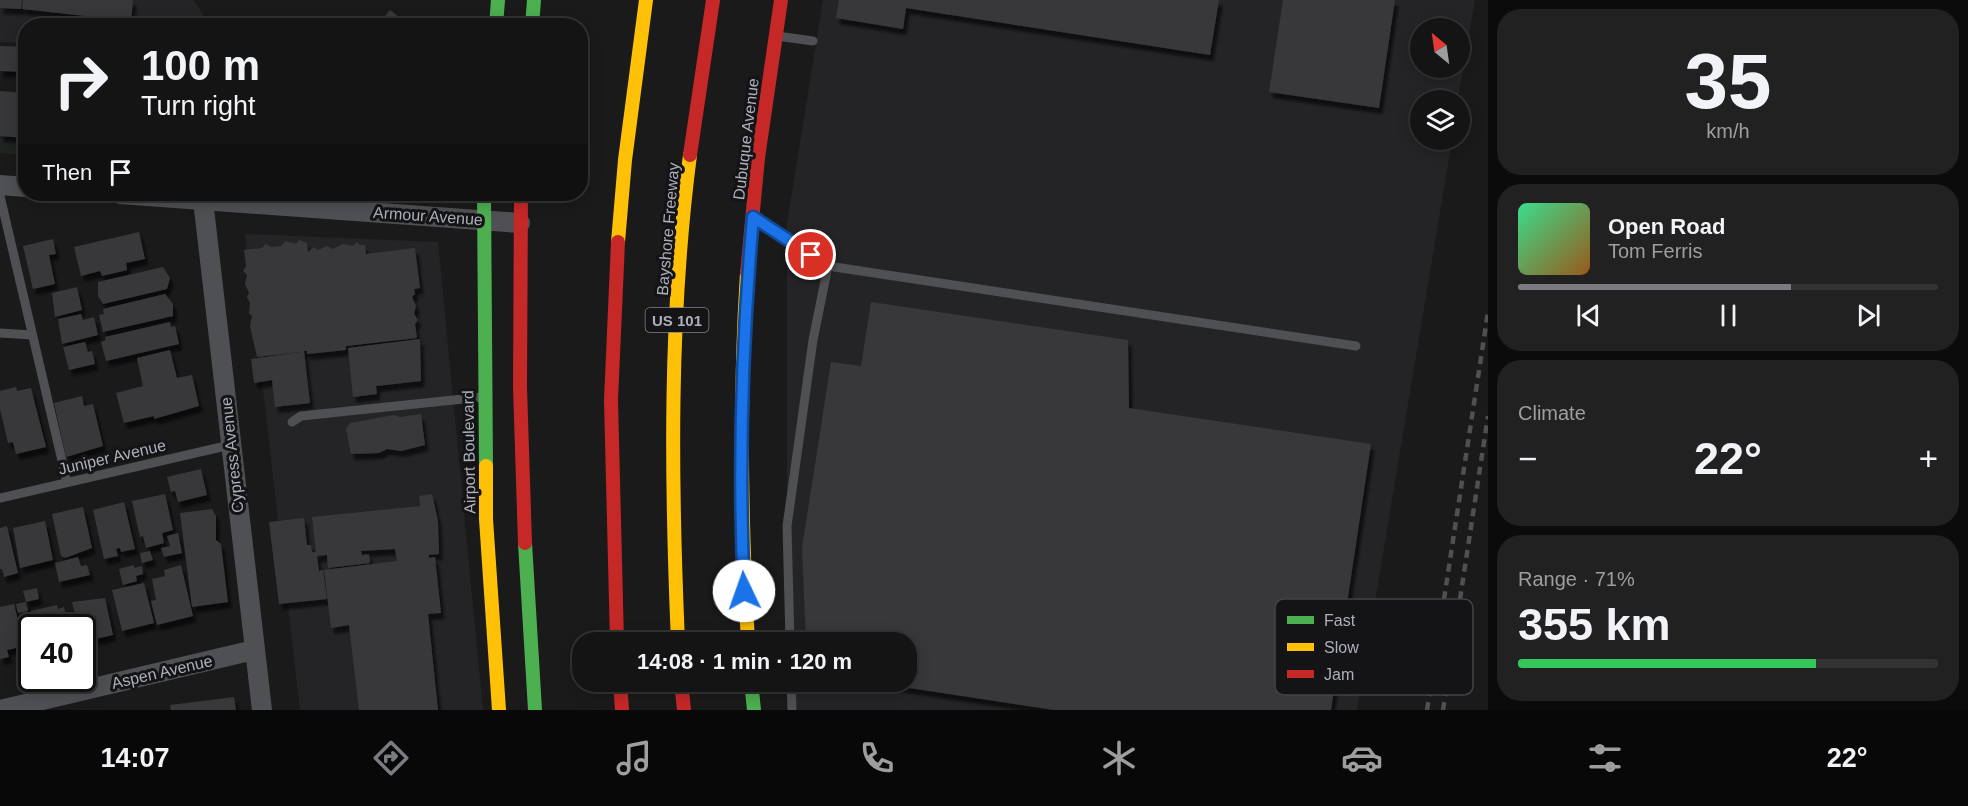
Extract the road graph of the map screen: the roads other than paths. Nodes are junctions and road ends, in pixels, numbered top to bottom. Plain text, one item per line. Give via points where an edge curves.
1 (498, 0) edge
2 (534, 0) edge
3 (646, 0) edge
4 (713, 0) edge
5 (781, 0) edge
6 (497, 18) edge
7 (533, 18) edge
8 (775, 35) junction
9 (813, 41) dead end
10 (0, 185) edge
11 (18, 186) edge
12 (0, 196) edge
13 (203, 201) edge
14 (217, 201) edge
15 (484, 201) edge
16 (521, 201) edge
17 (753, 217) junction
18 (483, 220) junction
19 (520, 223) junction
20 (828, 266) junction
21 (0, 333) edge
22 (32, 335) junction
23 (1356, 346) dead end
24 (484, 397) junction
25 (292, 422) dead end
26 (230, 445) junction
27 (67, 482) junction
28 (0, 498) edge
29 (617, 632) edge
30 (677, 632) edge
31 (748, 632) edge
32 (790, 632) edge
33 (254, 650) junction
34 (621, 692) edge
35 (682, 692) edge
36 (753, 692) edge
37 (791, 692) edge
38 (0, 710) edge
39 (262, 710) edge
40 (499, 710) edge
41 (535, 710) edge
42 (622, 710) edge
43 (684, 710) edge
44 (756, 710) edge
45 (792, 710) edge

1 - 6 main road
2 - 7 main road
3 - 29 main road via 628,127 611,345 609,464
4 - 30 main road, Bayshore Freeway / US 101 via 682,234 675,349 673,552
5 - 8 main road, Dubuque Avenue
8 - 9 lane
8 - 17 main road, Dubuque Avenue
10 - 11 street
12 - 22 lane
13 - 26 street, Cypress Avenue
14 - 18 street, Armour Avenue
15 - 18 main road, Airport Boulevard
16 - 19 main road
17 - 20 lane
17 - 31 main road, Dubuque Avenue via 740,476
18 - 19 street, Armour Avenue
18 - 24 main road, Airport Boulevard
19 - 41 main road via 522,452
20 - 23 lane
20 - 32 lane via 813,340 787,526
21 - 22 lane
22 - 27 lane
24 - 25 lane via 301,416
24 - 40 main road, Airport Boulevard via 487,541
26 - 27 lane, Juniper Avenue
26 - 33 street, Cypress Avenue
27 - 28 lane, Juniper Avenue
33 - 38 street, Aspen Avenue
33 - 39 street, Cypress Avenue
34 - 42 main road
35 - 43 main road
36 - 44 main road
37 - 45 lane

